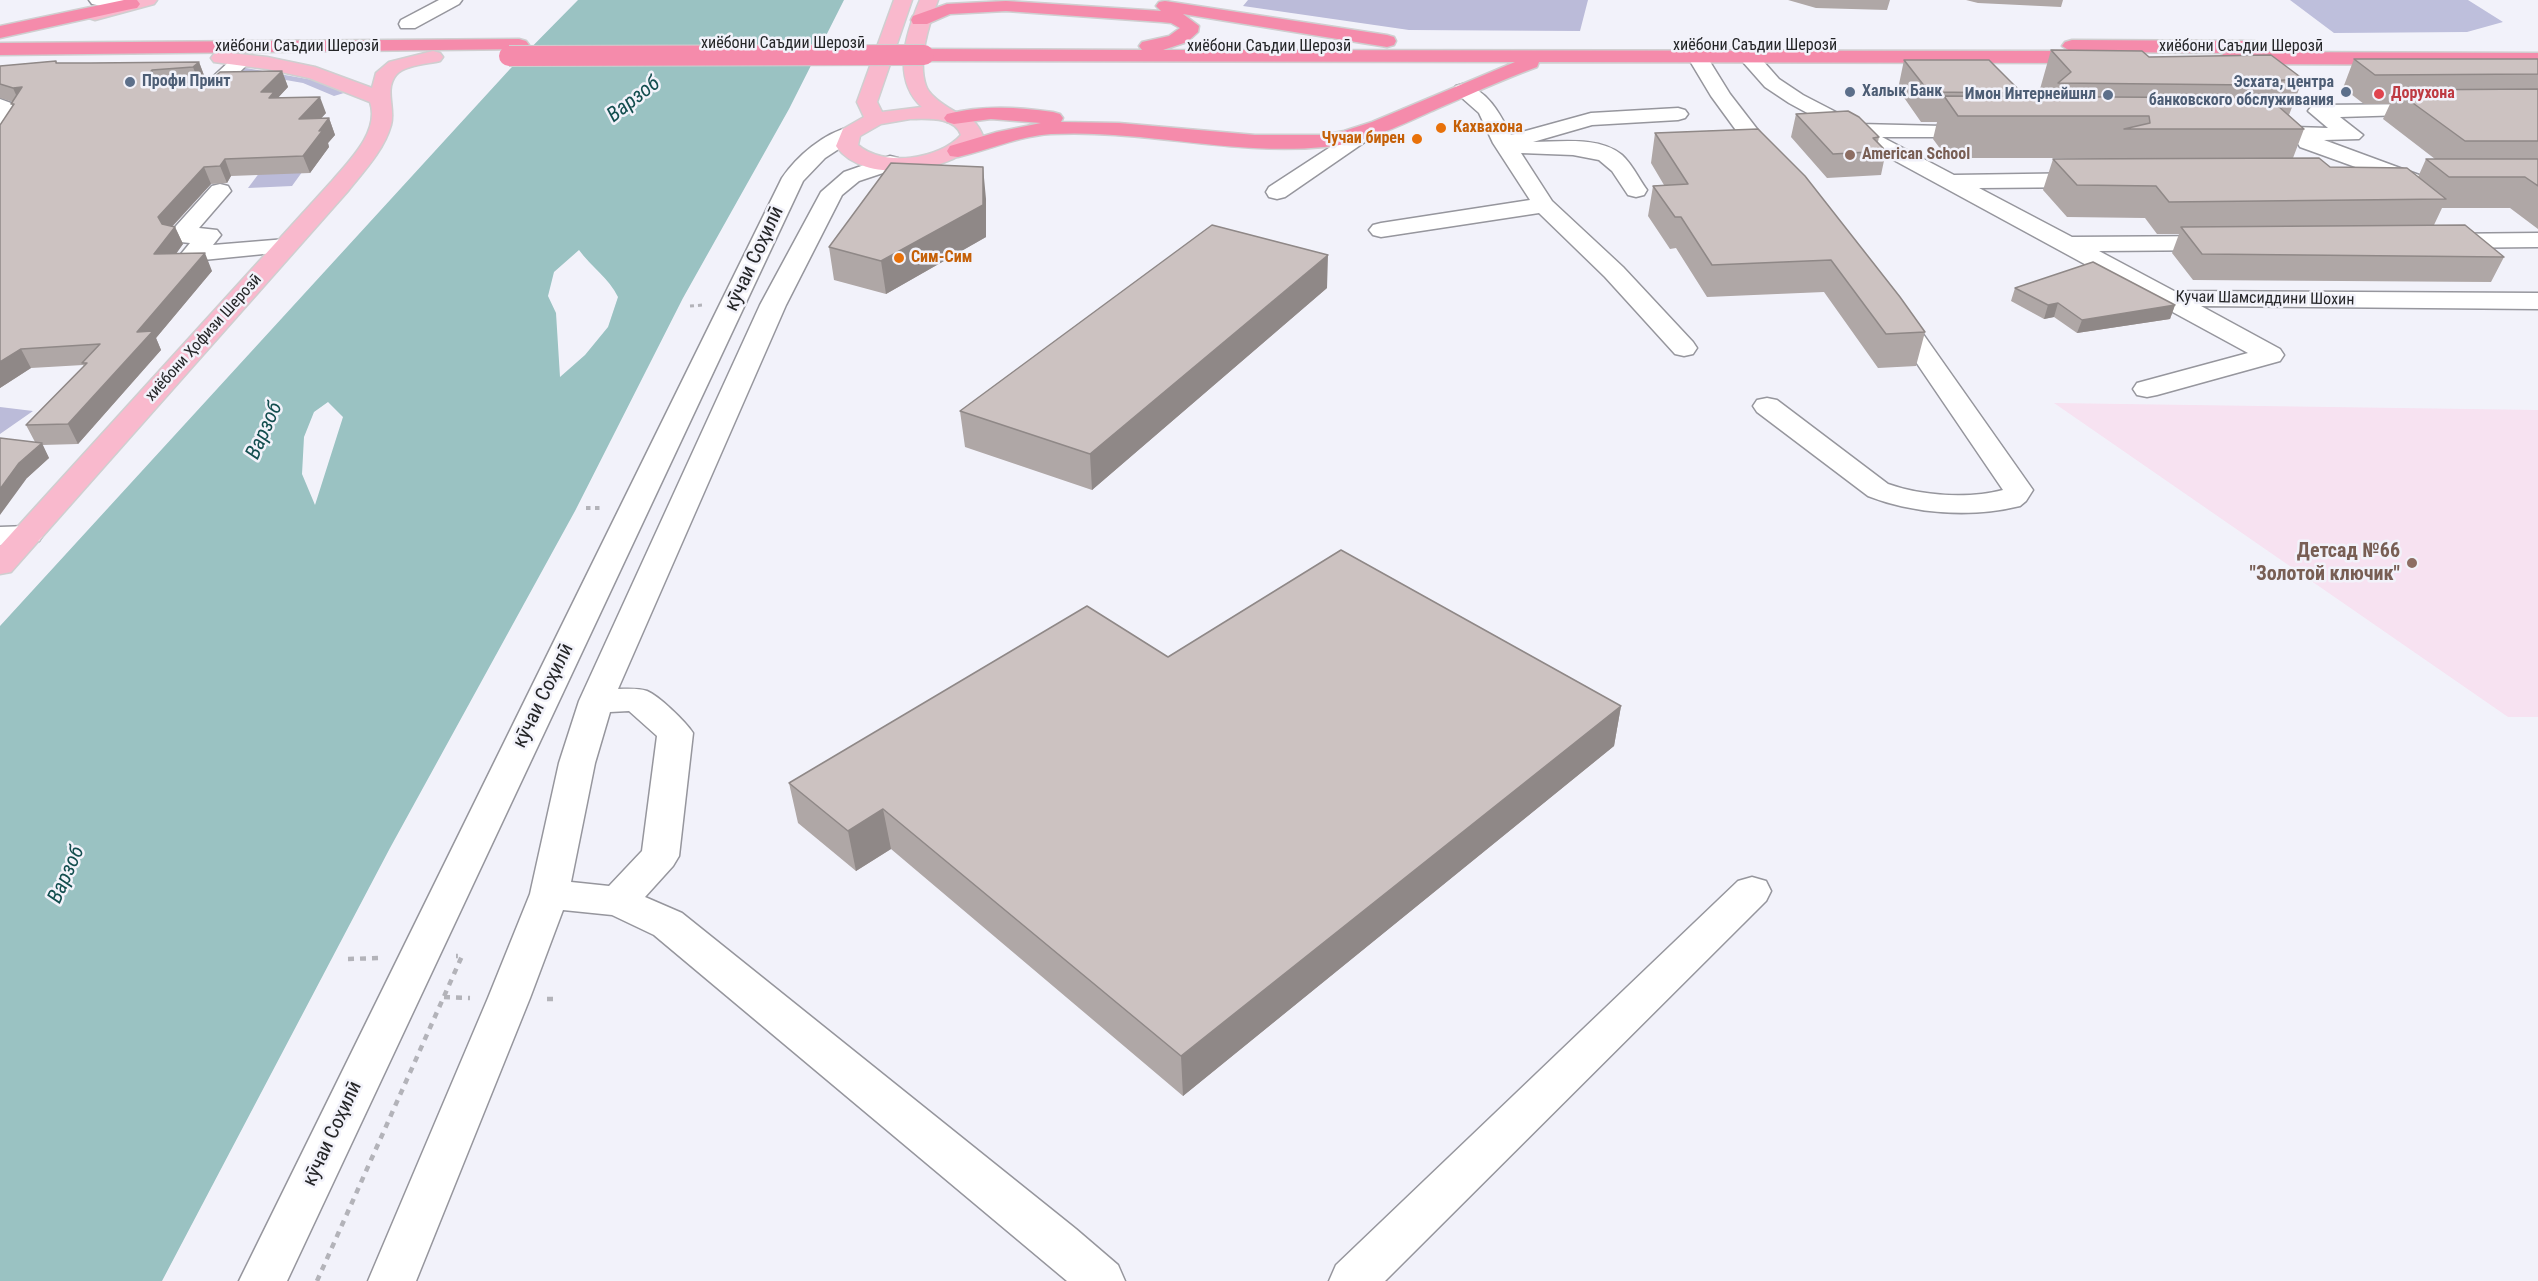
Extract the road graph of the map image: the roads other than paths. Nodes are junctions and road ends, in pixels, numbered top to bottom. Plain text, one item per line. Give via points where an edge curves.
1 (98, 0) edge
2 (453, 0) edge
3 (903, 0) edge
4 (929, 0) edge
5 (1126, 0) edge
6 (140, 2) edge
7 (920, 20) junction
8 (408, 24) dead end
9 (0, 32) edge
10 (0, 38) edge
11 (1149, 46) junction
12 (1421, 47) junction
13 (2538, 47) edge
14 (0, 49) edge
15 (148, 49) junction
16 (926, 49) junction
17 (514, 51) junction
18 (232, 56) junction
19 (1551, 56) junction
20 (1697, 56) junction
21 (433, 57) junction
22 (1379, 57) junction
23 (1749, 57) junction
24 (0, 59) edge
25 (76, 59) junction
26 (2538, 59) edge
27 (0, 68) edge
28 (177, 92) edge
29 (1454, 94) junction
30 (379, 98) junction
31 (0, 105) edge
32 (2445, 110) edge
33 (1678, 114) dead end
34 (950, 117) junction
35 (863, 126) junction
36 (1144, 130) junction
37 (1855, 130) junction
38 (1996, 131) edge
39 (2244, 132) edge
40 (2279, 132) junction
41 (1365, 133) junction
42 (0, 134) edge
43 (1505, 145) junction
44 (958, 151) junction
45 (890, 163) junction
46 (2115, 180) edge
47 (2352, 180) edge
48 (2411, 180) junction
49 (2434, 180) edge
50 (1950, 181) junction
51 (1789, 182) edge
52 (1636, 190) dead end
53 (220, 191) dead end
54 (1277, 192) dead end
55 (1544, 205) junction
56 (1381, 230) dead end
57 (2538, 240) edge
58 (2421, 241) edge
59 (2245, 243) edge
60 (2069, 244) junction
61 (286, 246) junction
62 (1882, 293) edge
63 (2169, 298) junction
64 (2538, 301) edge
65 (1684, 348) dead end
66 (2147, 389) dead end
67 (1767, 406) dead end
68 (14, 535) edge
69 (0, 565) edge
70 (596, 701) junction
71 (1752, 891) dead end
72 (549, 894) junction
73 (618, 902) junction
74 (263, 1281) edge
75 (392, 1281) edge
76 (1101, 1281) edge
77 (1353, 1281) edge

1 - 6 street
2 - 8 street
3 - 35 main road via 867,102
4 - 7 main road
5 - 12 highway
6 - 9 highway
6 - 10 main road
6 - 15 highway via 112,21 120,36
7 - 11 highway via 947,9 1006,6 1161,16 1190,26 1181,39
7 - 34 main road via 913,79 919,94
11 - 12 highway, хиёбони Саъдии Шерозӣ
11 - 16 highway, хиёбони Саъдии Шерозӣ
12 - 13 highway, хиёбони Саъдии Шерозӣ
14 - 15 highway, хиёбони Саъдии Шерозӣ
15 - 18 highway, хиёбони Саъдии Шерозӣ
16 - 17 highway, хиёбони Саъдии Шерозӣ, bridge
16 - 22 highway, хиёбони Саъдии Шерозӣ
17 - 18 highway, хиёбони Саъдии Шерозӣ
17 - 21 highway, хиёбони Саъдии Шерозӣ
18 - 21 highway, хиёбони Саъдии Шерозӣ
18 - 25 highway, хиёбони Саъдии Шерозӣ
18 - 28 street via 209,91
18 - 30 main road via 315,73
19 - 20 highway, хиёбони Саъдии Шерозӣ
19 - 22 highway, хиёбони Саъдии Шерозӣ
19 - 29 highway
20 - 23 highway, хиёбони Саъдии Шерозӣ
20 - 51 street via 1721,96
21 - 30 main road, хиёбони Ҳофизи Шерозӣ via 396,66 386,73
22 - 29 highway via 1419,67 1437,76
23 - 26 highway, хиёбони Саъдии Шерозӣ
23 - 37 street, Кучаи Шамсиддини Шохин via 1772,83
24 - 25 highway, хиёбони Саъдии Шерозӣ
25 - 27 highway
29 - 41 highway
29 - 43 street via 1488,110
30 - 61 main road, хиёбони Ҳофизи Шерозӣ via 383,113 364,157
31 - 42 street via 12,110
32 - 40 street via 2318,111 2352,135
33 - 43 street via 1591,119
34 - 35 main road via 910,113
34 - 36 highway via 1005,112
34 - 44 main road via 971,130 972,136
35 - 45 main road via 847,146 861,158
35 - 74 street, кӯчаи Соҳилӣ via 817,153 793,178
36 - 41 highway via 1278,142 1324,141
36 - 44 highway via 1048,128
37 - 38 street
37 - 50 street, Кучаи Шамсиддини Шохин
39 - 40 street
40 - 48 street
41 - 54 street
43 - 52 street via 1600,152 1613,158
43 - 55 street
44 - 45 main road via 915,163
45 - 70 street, кӯчаи Соҳилӣ via 862,169 845,178 832,192 773,305
46 - 50 street
47 - 48 street
48 - 49 street
50 - 60 street, Кучаи Шамсиддини Шохин
53 - 61 street via 179,236 209,235 193,254
55 - 56 street
55 - 65 street via 1614,272
57 - 58 street
59 - 60 street
60 - 63 street, Кучаи Шамсиддини Шохин
61 - 68 main road, хиёбони Ҳофизи Шерозӣ
62 - 67 street via 2013,482 2018,490 2016,495 2009,501 1923,504 1898,499 1878,490
63 - 64 street, Кучаи Шамсиддини Шохин
63 - 66 street via 2271,356
68 - 69 main road, хиёбони Ҳофизи Шерозӣ
70 - 72 street, кӯчаи Соҳилӣ via 577,763
70 - 73 street via 637,700 675,733 660,856
71 - 77 street
72 - 73 street
72 - 75 street, кӯчаи Соҳилӣ
73 - 76 street via 668,924

